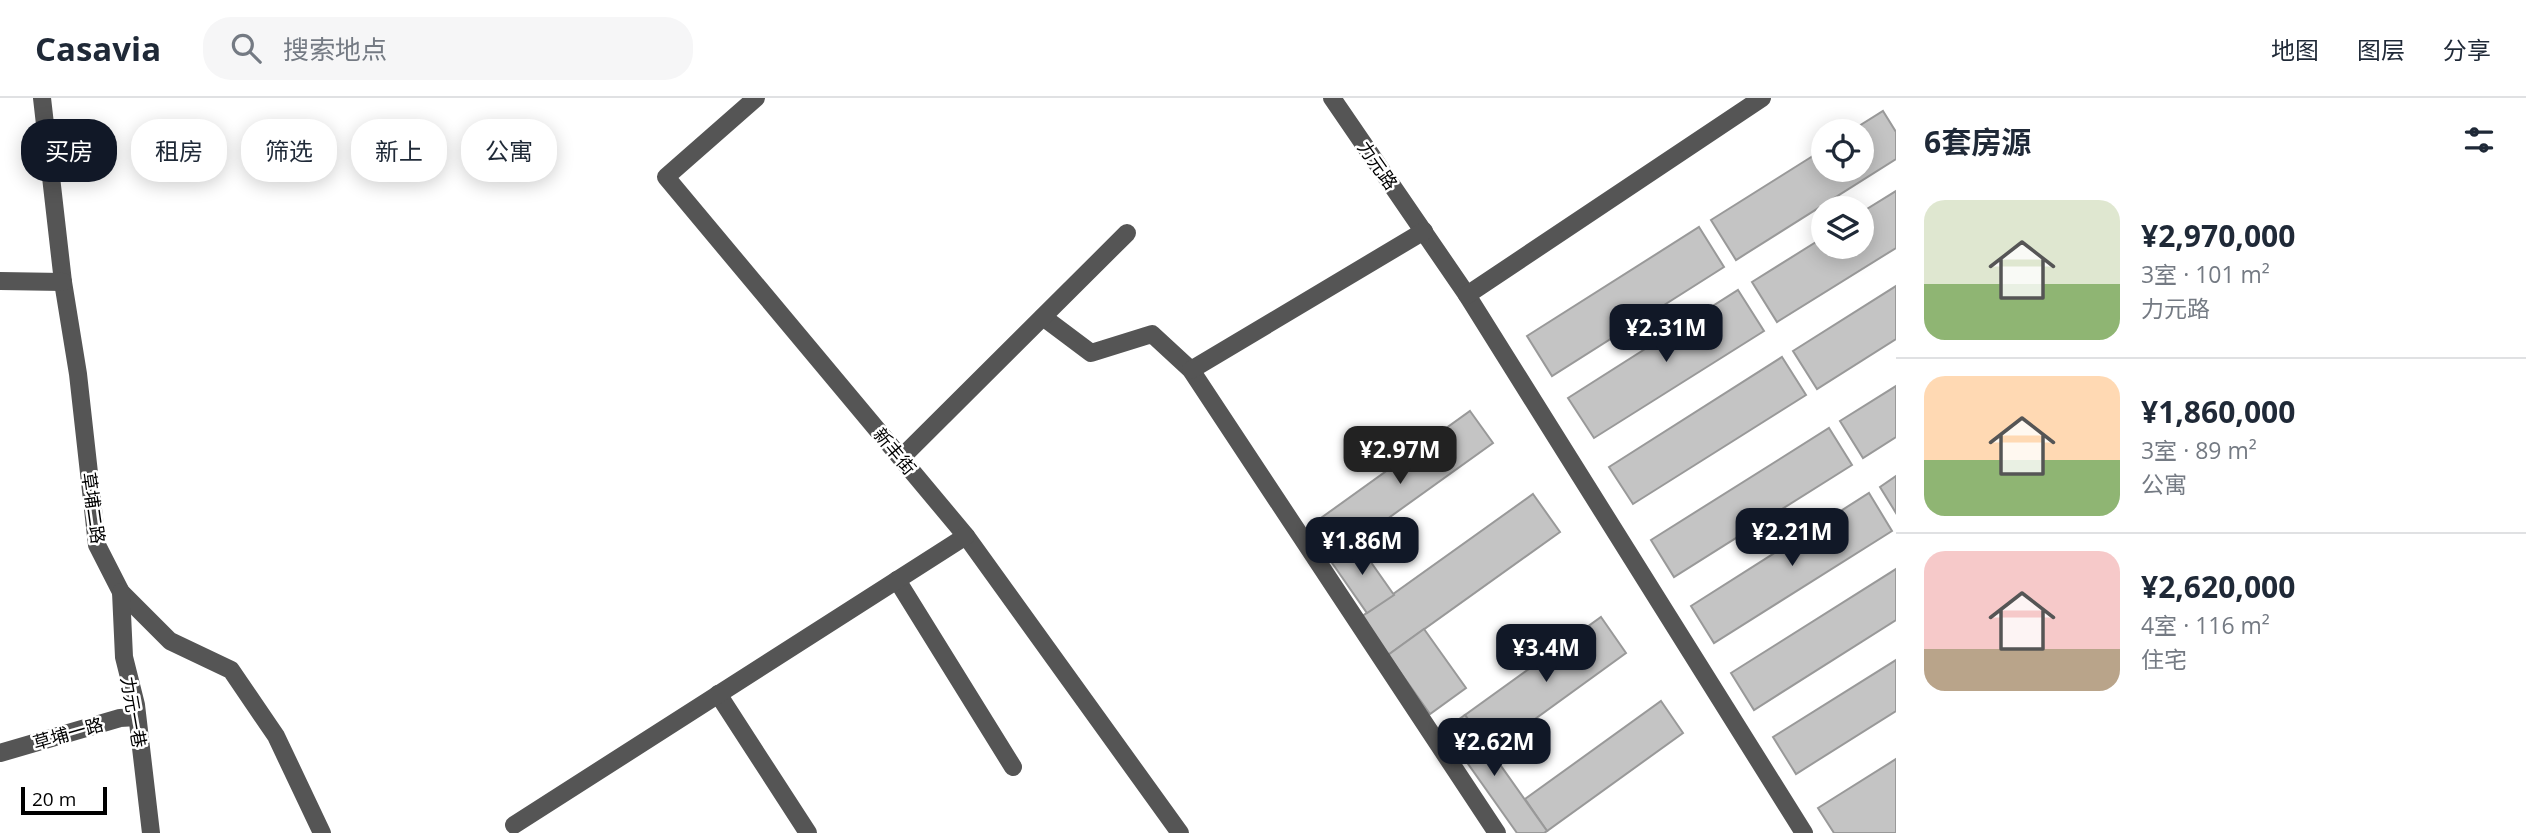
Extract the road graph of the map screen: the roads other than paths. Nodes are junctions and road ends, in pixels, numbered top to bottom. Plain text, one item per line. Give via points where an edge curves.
1 (42, 98) edge
2 (756, 98) edge
3 (1332, 98) edge
4 (1762, 98) edge
5 (1424, 231) junction
6 (1127, 233) dead end
7 (0, 281) edge
8 (63, 282) junction
9 (1468, 295) junction
10 (1043, 317) junction
11 (1191, 370) junction
12 (901, 458) junction
13 (966, 536) junction
14 (897, 580) junction
15 (121, 592) junction
16 (718, 694) junction
17 (137, 717) junction
18 (0, 753) edge
19 (1013, 767) dead end
20 (514, 825) dead end
21 (151, 833) edge
22 (322, 833) edge
23 (808, 833) edge
24 (1180, 833) edge
25 (1497, 833) edge
26 (1804, 833) edge

1 - 8 street, 草埔二路
2 - 12 street, 新丰街 via 666,177
3 - 5 street, 力元路
4 - 9 street
5 - 9 street, 力元路
5 - 11 street
6 - 10 street
7 - 8 street
8 - 15 street, 草埔二路 via 97,545
9 - 26 street, 力元路
10 - 11 street via 1091,353 1153,334
10 - 12 street
11 - 25 street
12 - 13 street, 新丰街
13 - 14 street
13 - 24 street, 新丰街
14 - 16 street
14 - 19 street
15 - 17 street, 力元一巷 via 124,657
15 - 22 street, 草埔二路 via 170,641 231,670 275,736
16 - 20 street
16 - 23 street
17 - 18 street, 草埔一路
17 - 21 street, 力元一巷

